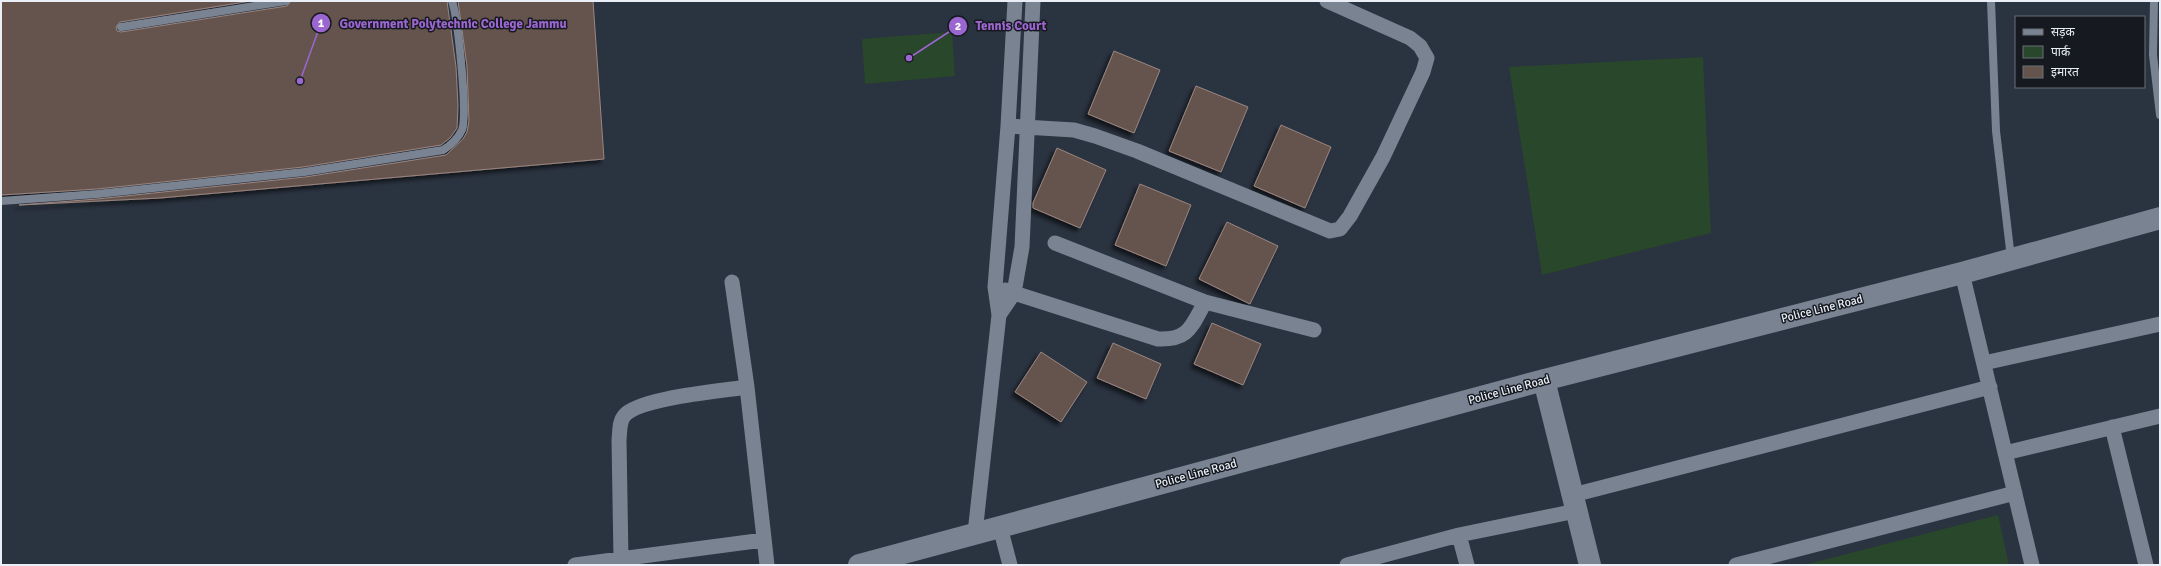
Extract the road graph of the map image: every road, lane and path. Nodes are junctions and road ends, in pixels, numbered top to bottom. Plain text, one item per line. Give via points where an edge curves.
1 (286, 1) edge
2 (452, 1) edge
3 (1015, 1) edge
4 (1033, 1) edge
5 (1327, 1) edge
6 (1991, 1) edge
7 (2154, 1) edge
8 (121, 27) dead end
9 (2160, 115) edge
10 (1008, 126) junction
11 (1028, 126) junction
12 (1, 200) edge
13 (2160, 218) edge
14 (1055, 243) dead end
15 (2011, 258) junction
16 (1962, 273) junction
17 (732, 282) dead end
18 (995, 287) junction
19 (1014, 293) junction
20 (1205, 302) junction
21 (998, 315) junction
22 (2160, 324) edge
23 (1314, 330) dead end
24 (1984, 363) junction
25 (1544, 380) junction
26 (747, 387) junction
27 (1990, 388) junction
28 (2160, 416) edge
29 (2112, 427) junction
30 (2005, 453) junction
31 (2015, 493) junction
32 (1574, 503) junction
33 (1000, 527) junction
34 (975, 533) junction
35 (1459, 536) junction
36 (764, 540) junction
37 (621, 559) junction
38 (575, 565) edge
39 (767, 565) edge
40 (858, 565) edge
41 (1010, 565) edge
42 (1347, 565) edge
43 (1467, 565) edge
44 (1590, 565) edge
45 (1736, 565) edge
46 (2032, 565) edge
47 (2146, 565) edge

1 - 8 lane
2 - 12 lane via 465,119 462,131 453,143 443,150 304,172 97,194
3 - 10 street
4 - 11 street
5 - 11 street via 1410,38 1420,46 1427,58 1423,72 1383,157 1340,229 1330,231 1095,136 1074,130
6 - 15 lane via 1996,131
7 - 9 lane via 2154,55
10 - 11 street
10 - 18 street
11 - 19 street via 1022,247
13 - 15 main road, Police Line Road
14 - 20 street
15 - 16 main road, Police Line Road
16 - 24 street
16 - 25 main road, Police Line Road
17 - 26 street
18 - 19 street
18 - 21 street
19 - 20 street via 1169,340 1187,332
19 - 21 street
20 - 23 street
21 - 34 street
22 - 24 street
24 - 27 street
25 - 32 main road
25 - 33 main road, Police Line Road
26 - 36 street
26 - 37 street via 652,402 631,410 624,416 619,440
27 - 30 street
27 - 32 street
28 - 29 street
29 - 30 street
29 - 47 street
30 - 31 street
31 - 45 street
31 - 46 street
32 - 35 street
32 - 44 main road
33 - 34 main road, Police Line Road
33 - 41 street
34 - 40 main road, Police Line Road
35 - 42 street
35 - 43 street
36 - 37 street
36 - 39 street
37 - 38 street

